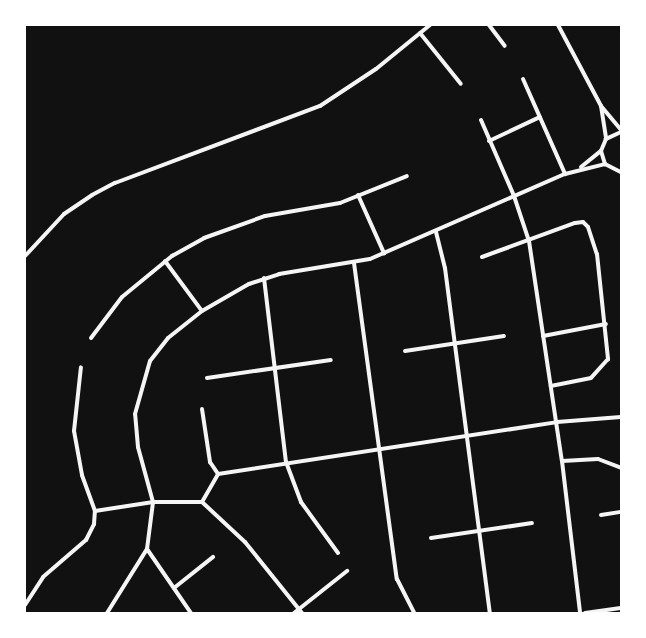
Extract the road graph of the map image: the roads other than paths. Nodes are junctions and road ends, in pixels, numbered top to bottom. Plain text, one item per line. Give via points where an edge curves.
1 (430, 25) edge
2 (490, 25) edge
3 (558, 25) edge
4 (420, 33) junction
5 (506, 46) dead end
6 (523, 79) dead end
7 (461, 84) dead end
8 (601, 106) junction
9 (540, 117) junction
10 (481, 120) dead end
11 (621, 131) edge
12 (606, 139) junction
13 (489, 141) junction
14 (601, 151) junction
15 (605, 164) junction
16 (581, 168) junction
17 (620, 173) edge
18 (565, 174) junction
19 (407, 176) dead end
20 (358, 195) junction
21 (514, 196) junction
22 (436, 232) junction
23 (528, 241) junction
24 (384, 253) junction
25 (25, 256) edge
26 (482, 257) dead end
27 (165, 262) junction
28 (354, 263) junction
29 (264, 278) junction
30 (202, 311) junction
31 (606, 324) junction
32 (504, 336) dead end
33 (543, 336) junction
34 (91, 338) dead end
35 (454, 345) junction
36 (405, 351) dead end
37 (330, 360) dead end
38 (81, 367) dead end
39 (275, 369) junction
40 (207, 378) dead end
41 (551, 386) junction
42 (202, 409) dead end
43 (621, 417) edge
44 (557, 422) junction
45 (466, 436) junction
46 (378, 449) junction
47 (562, 461) junction
48 (286, 462) junction
49 (621, 468) edge
50 (218, 474) junction
51 (153, 502) junction
52 (202, 502) junction
53 (95, 511) junction
54 (621, 512) edge
55 (601, 515) dead end
56 (532, 523) dead end
57 (479, 530) junction
58 (431, 538) dead end
59 (147, 549) junction
60 (338, 553) dead end
61 (213, 557) dead end
62 (347, 571) dead end
63 (174, 588) junction
64 (25, 605) edge
65 (621, 608) edge
66 (301, 611) edge
67 (107, 613) edge
68 (191, 613) edge
69 (294, 613) edge
70 (414, 613) edge
71 (490, 613) edge
72 (580, 613) edge
73 (585, 613) edge

1 - 4 street
2 - 5 street
3 - 8 street
4 - 7 street
4 - 25 street via 376,69 320,106 115,183 92,195 64,214
6 - 9 street
8 - 11 street
8 - 12 street
9 - 13 street
9 - 18 street
10 - 13 street
11 - 12 street
12 - 14 street
13 - 21 street
14 - 15 street
14 - 16 street
15 - 16 street
15 - 17 street
16 - 18 street
18 - 21 street
19 - 20 street
20 - 24 street
20 - 27 street via 340,203 265,216 204,238
21 - 22 street
21 - 23 street
22 - 24 street
22 - 35 street
23 - 26 street
23 - 31 street via 575,223 586,224 596,254
23 - 33 street
24 - 28 street
27 - 30 street
27 - 34 street via 122,297
28 - 29 street
28 - 46 street
29 - 30 street
29 - 39 street
30 - 51 street via 160,347 150,361 138,396 135,426
31 - 33 street
31 - 41 street via 610,351 605,366 583,382
32 - 35 street
33 - 41 street
35 - 36 street
35 - 45 street
37 - 39 street
38 - 53 street via 74,431 82,475
39 - 40 street
39 - 48 street
41 - 44 street
42 - 50 street via 210,462
43 - 44 street
44 - 45 street
44 - 47 street
45 - 46 street
45 - 57 street
46 - 48 street
46 - 70 street via 399,589
47 - 49 street via 598,459
47 - 72 street
48 - 50 street
48 - 60 street via 301,502
50 - 52 street
51 - 52 street
51 - 53 street
51 - 59 street
52 - 66 street via 245,542
53 - 64 street via 94,524 86,540 57,562
54 - 55 street
56 - 57 street
57 - 58 street
57 - 71 street
59 - 63 street
59 - 67 street
61 - 63 street
62 - 66 street
63 - 68 street
65 - 73 street
66 - 69 street

